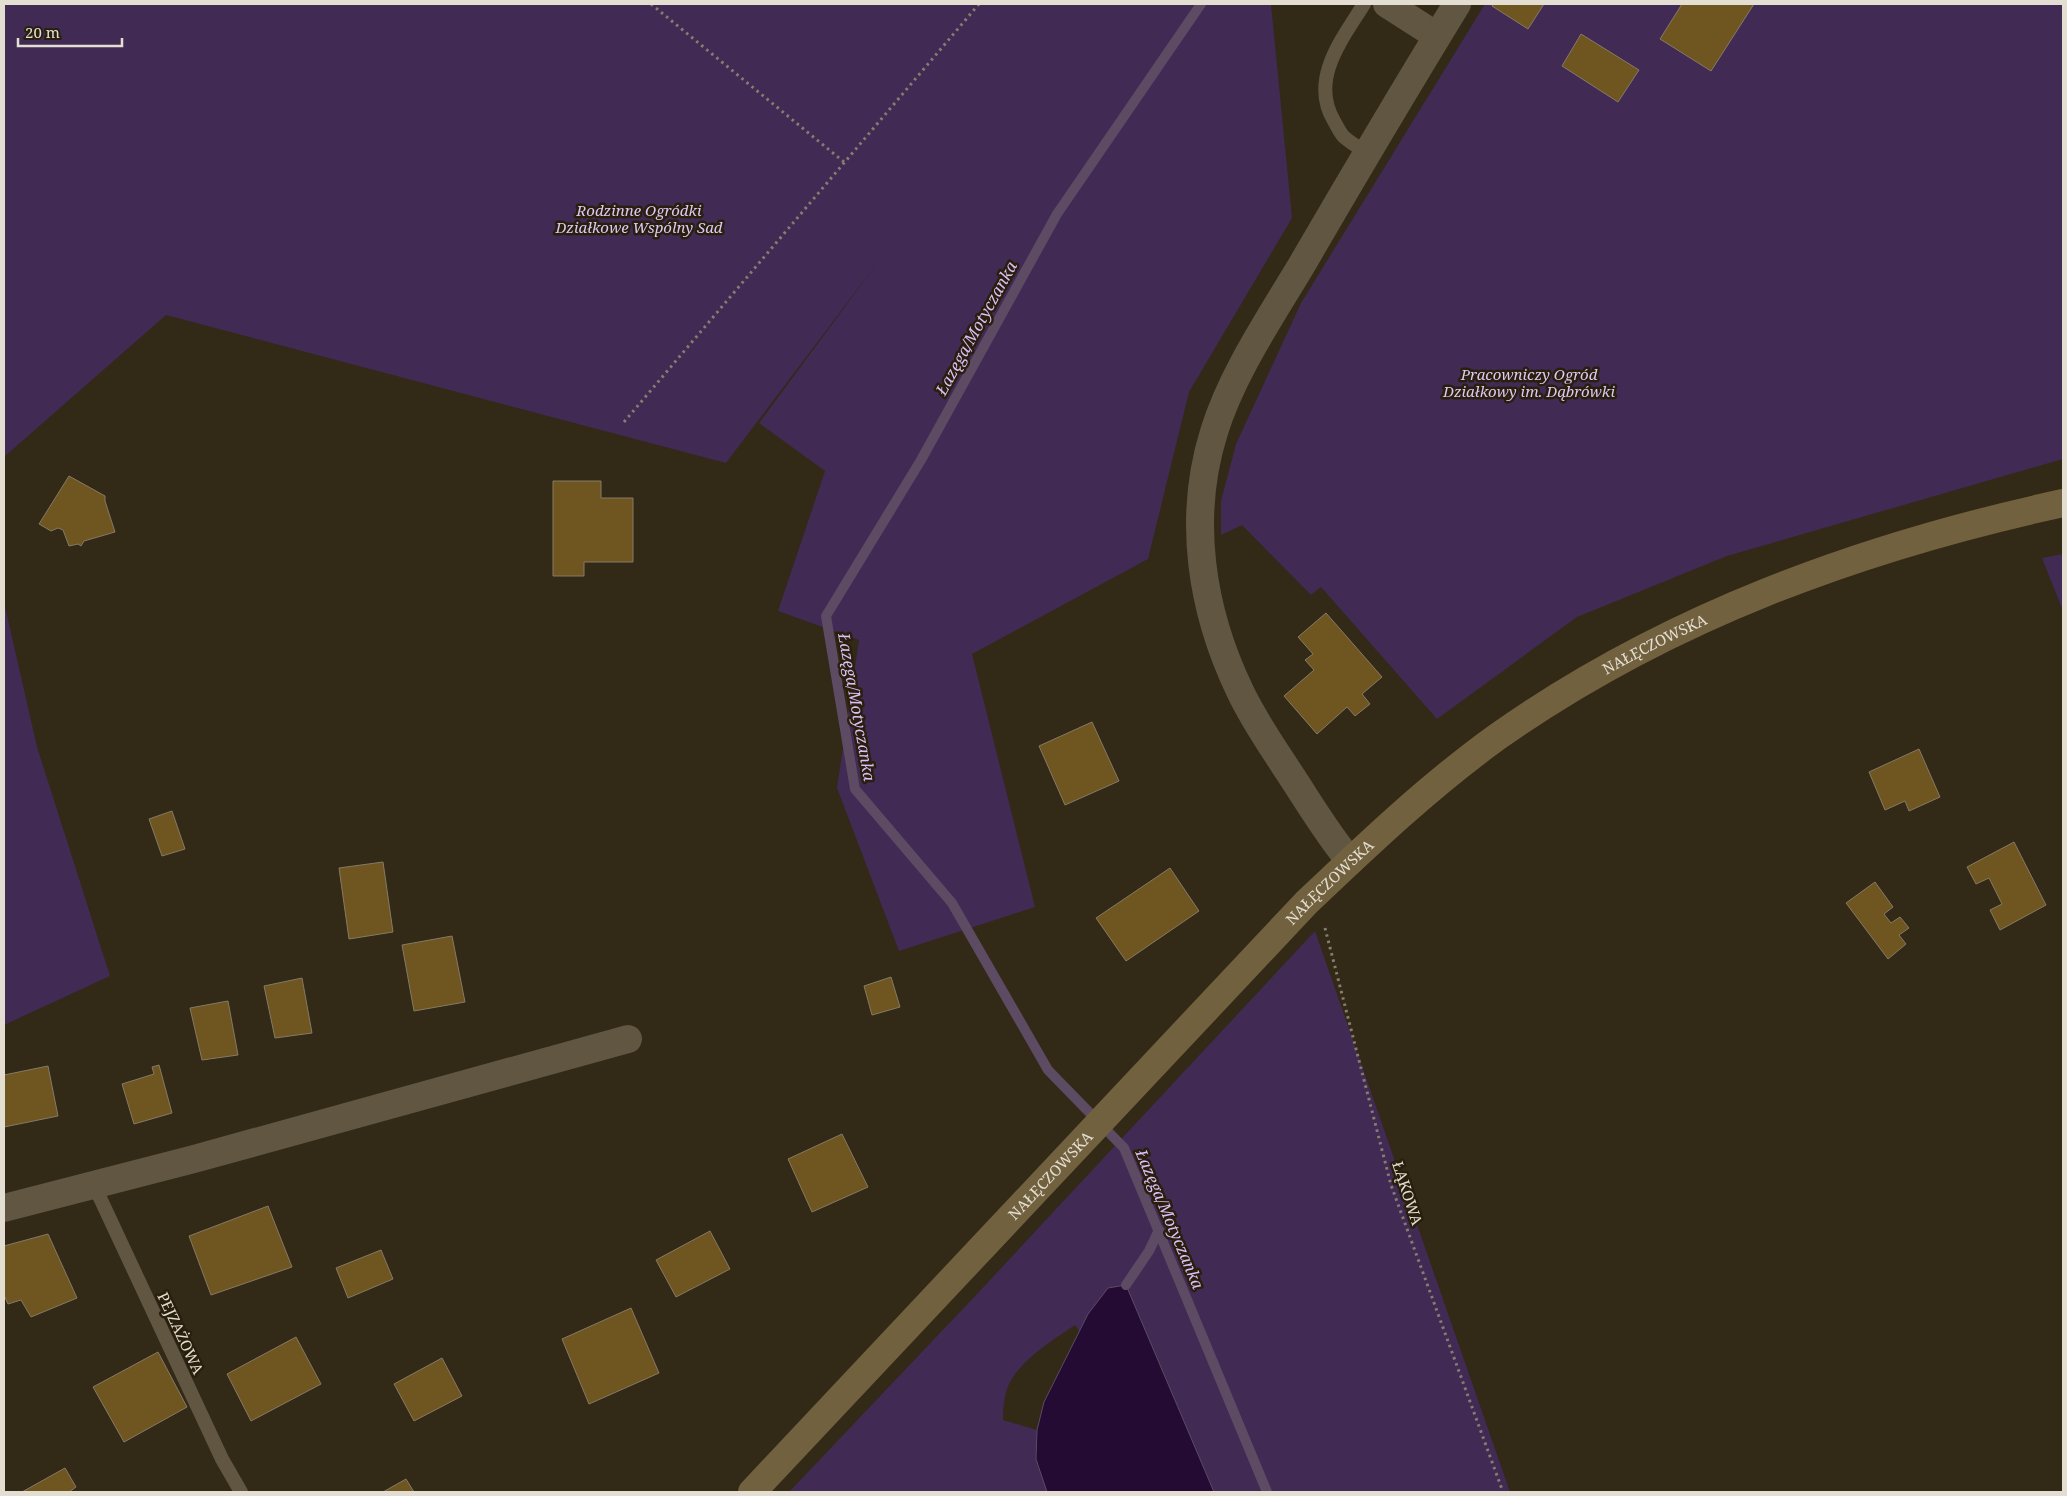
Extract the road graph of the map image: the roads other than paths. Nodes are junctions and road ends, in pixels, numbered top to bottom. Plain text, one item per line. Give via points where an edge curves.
1 (1364, 4) edge
2 (1387, 4) edge
3 (1457, 4) edge
4 (1437, 36) junction
5 (1367, 153) junction
6 (2063, 503) edge
7 (1350, 861) junction
8 (628, 1039) dead end
9 (94, 1185) junction
10 (4, 1208) edge
11 (241, 1492) edge
12 (752, 1492) edge

1 - 5 lane via 1333,54 1325,91 1330,114 1343,137
2 - 4 street
3 - 4 street
4 - 5 street
5 - 7 street via 1235,382 1214,431 1200,497 1203,573 1210,610 1229,665 1252,714 1330,836
6 - 7 main road, NAŁĘCZOWSKA via 1861,557 1749,598 1666,635 1593,675 1496,738 1428,792
7 - 12 main road, NAŁĘCZOWSKA via 1316,893
8 - 9 street
9 - 10 street
9 - 11 lane, PEJZAŻOWA via 222,1459

